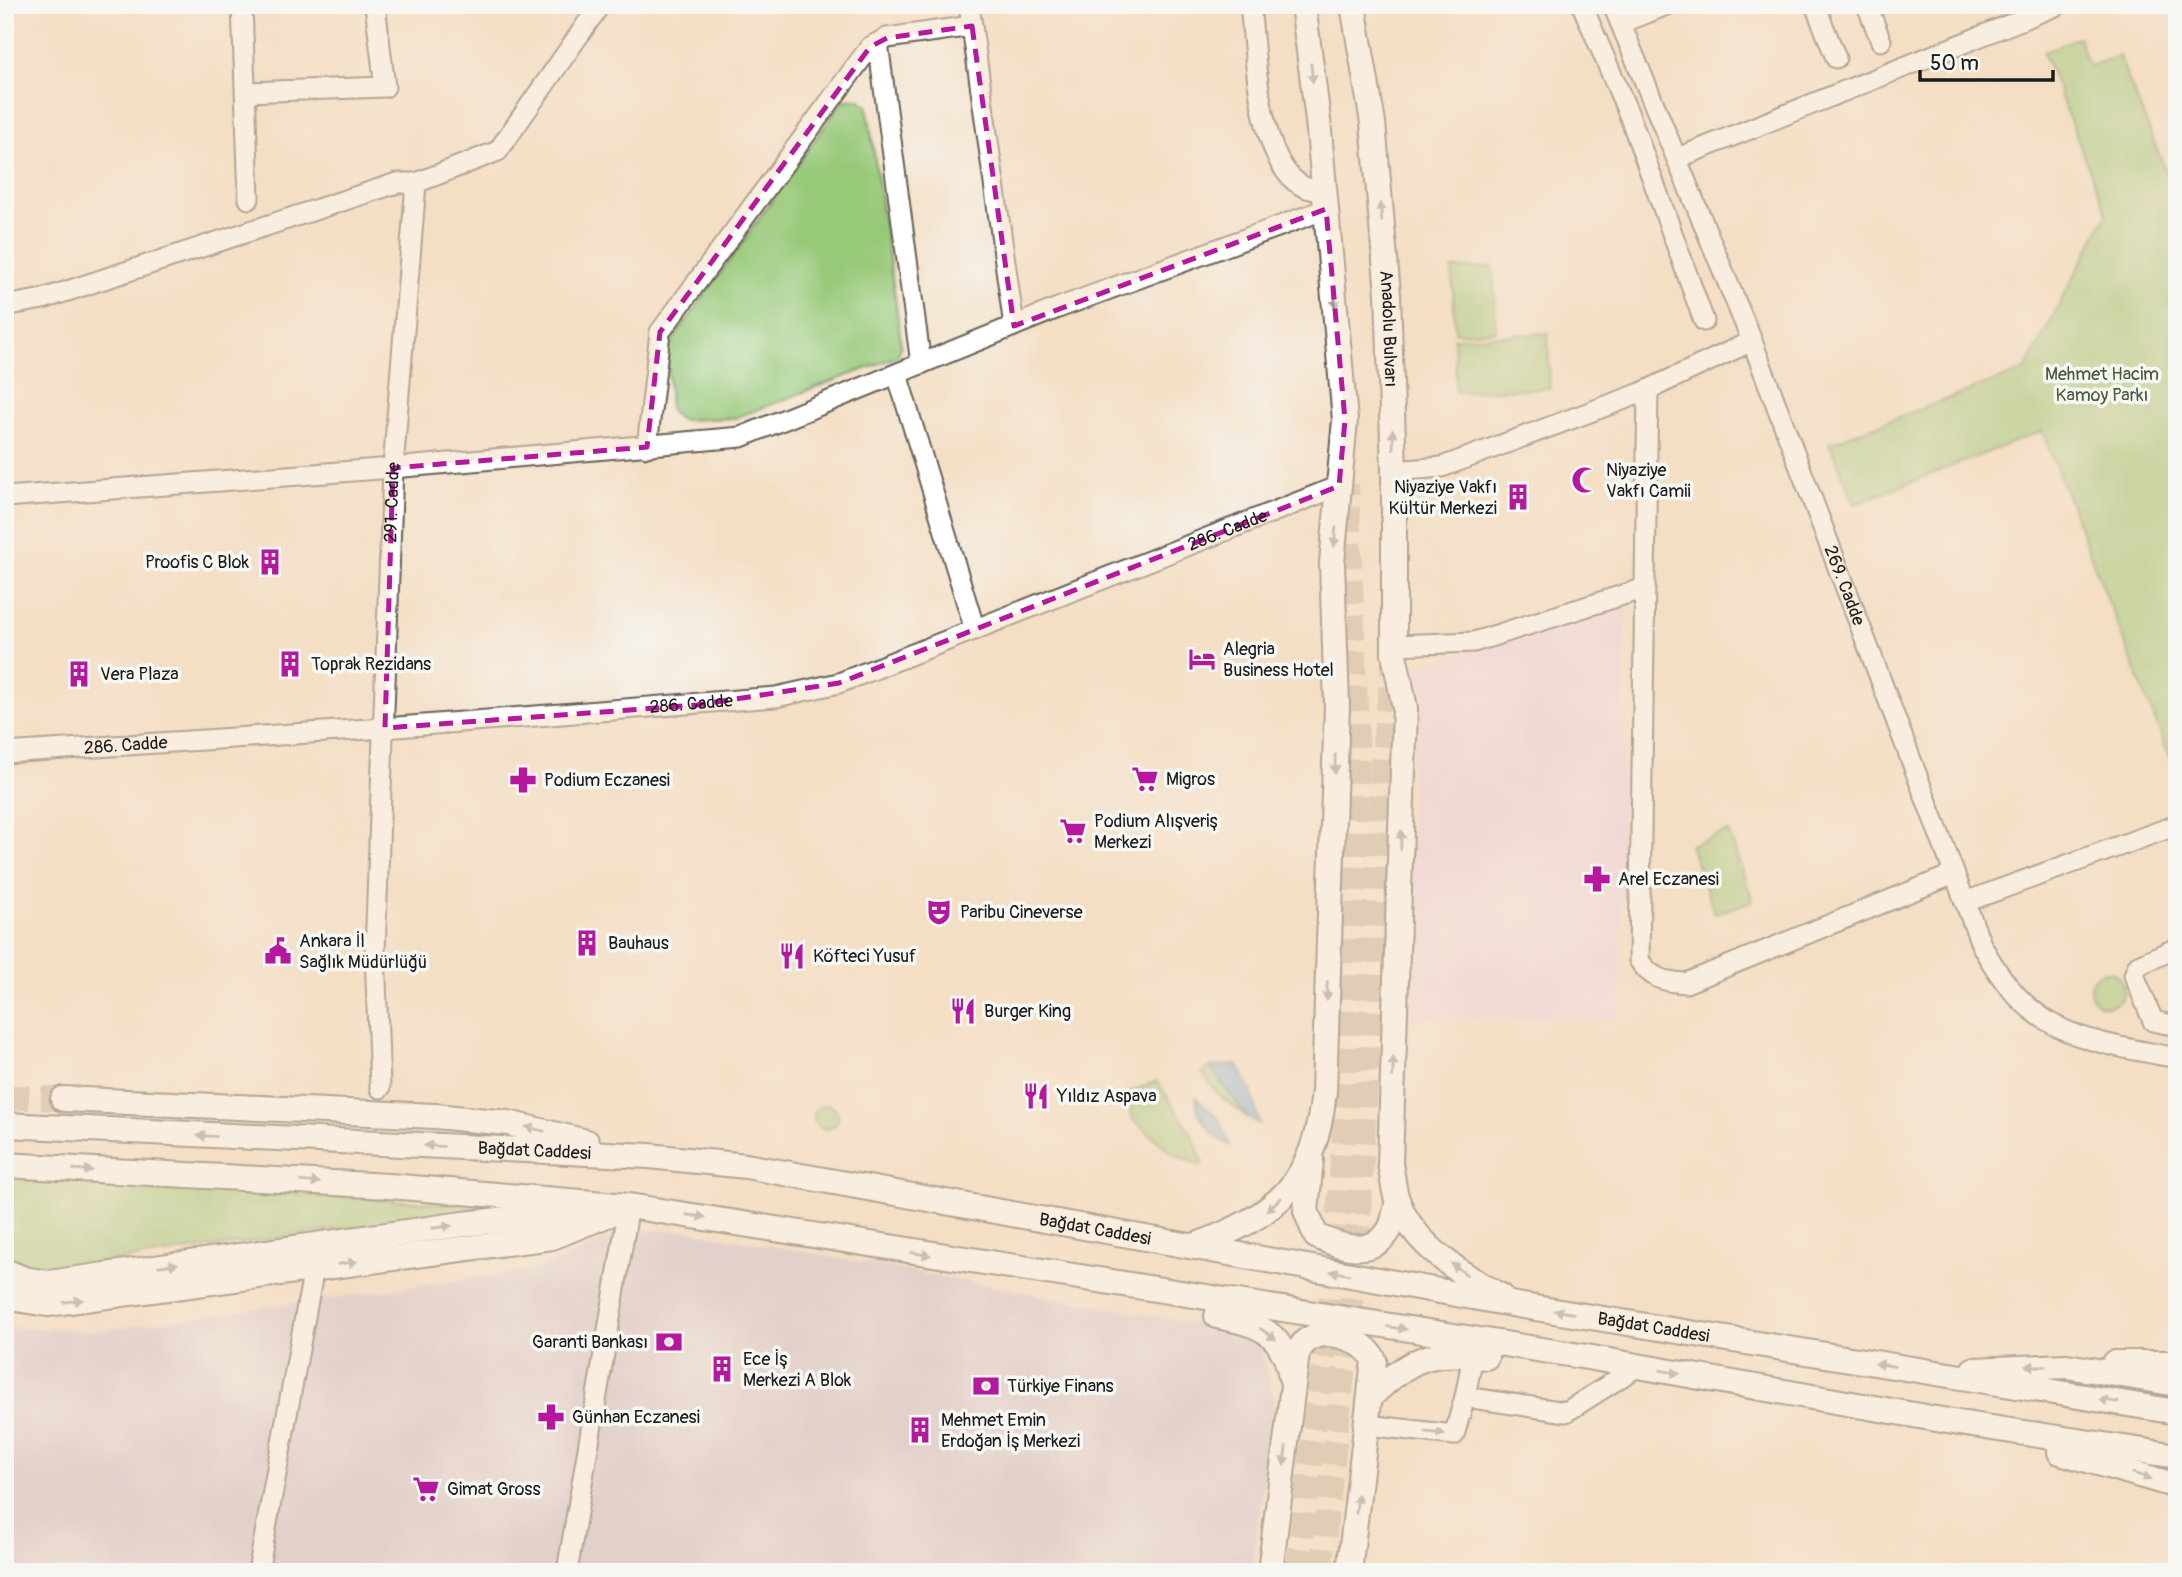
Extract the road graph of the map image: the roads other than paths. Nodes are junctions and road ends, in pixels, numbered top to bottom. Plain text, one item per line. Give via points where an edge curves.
1 (242, 5) edge
2 (375, 5) edge
3 (600, 5) edge
4 (969, 5) edge
5 (1250, 5) edge
6 (1303, 5) edge
7 (1353, 5) edge
8 (1582, 5) edge
9 (1667, 5) edge
10 (1815, 5) edge
11 (1867, 5) edge
12 (2058, 5) edge
13 (1617, 14) edge
14 (972, 26) junction
15 (1881, 41) dead end
16 (878, 43) junction
17 (1836, 58) dead end
18 (246, 92) junction
19 (1656, 106) junction
20 (1630, 117) junction
21 (1678, 158) junction
22 (416, 183) junction
23 (249, 199) dead end
24 (1325, 200) junction
25 (5, 306) edge
26 (1704, 321) dead end
27 (1014, 326) junction
28 (1752, 341) junction
29 (921, 364) junction
30 (897, 374) junction
31 (1648, 390) junction
32 (647, 447) junction
33 (393, 468) junction
34 (1394, 471) junction
35 (1339, 486) junction
36 (5, 497) edge
37 (1645, 587) junction
38 (975, 630) junction
39 (1394, 649) junction
40 (385, 729) junction
41 (5, 752) edge
42 (2177, 825) edge
43 (1954, 874) junction
44 (1965, 902) junction
45 (2177, 948) edge
46 (2177, 1026) edge
47 (2177, 1058) edge
48 (380, 1088) dead end
49 (62, 1099) tunnel mouth
50 (9, 1124) edge
51 (1314, 1146) junction
52 (649, 1156) junction
53 (9, 1166) edge
54 (1398, 1202) junction
55 (629, 1206) junction
56 (1194, 1246) junction
57 (314, 1268) junction
58 (5, 1271) edge
59 (1111, 1284) junction
60 (7, 1302) edge
61 (1517, 1305) junction
62 (1473, 1355) junction
63 (1587, 1357) junction
64 (2177, 1363) edge
65 (2067, 1366) junction
66 (1637, 1367) junction
67 (1946, 1375) junction
68 (2177, 1384) edge
69 (1293, 1388) junction
70 (1371, 1396) junction
71 (1465, 1397) junction
72 (2177, 1412) edge
73 (1959, 1423) junction
74 (1367, 1425) junction
75 (2177, 1456) edge
76 (2177, 1486) edge
77 (258, 1572) edge
78 (567, 1572) edge
79 (1270, 1572) edge
80 (1349, 1572) edge

1 - 18 street
2 - 18 street via 385,87
3 - 22 street via 498,151
4 - 14 street
5 - 24 street via 1271,146 1283,169
6 -> 24 main road
34 -> 7 main road, Anadolu Bulvarı via 1388,295 1374,136
8 - 20 street
9 - 13 street
10 - 17 street
11 - 15 street
12 - 21 street
13 - 19 street, 269. Cadde
14 - 16 street
14 - 27 street
16 - 29 street
16 - 32 street via 870,47 660,332
18 - 23 street
19 - 20 street
19 - 21 street, 269. Cadde
20 - 26 street
21 - 28 street, 269. Cadde
22 - 25 street via 397,183 43,299
22 - 33 street, 291. Cadde
24 - 27 street
24 -> 35 main road via 1345,420
27 - 29 street
28 - 31 street
28 - 43 street, 269. Cadde
29 - 30 street
30 - 32 street via 741,437
30 - 38 street
31 - 34 street via 1442,467
31 - 37 street
32 - 33 street
33 - 36 street
33 - 40 street, 291. Cadde
34 - 39 main road, Anadolu Bulvarı
35 - 38 street, 286. Cadde
35 -> 51 main road via 1332,563 1336,705 1324,1091
37 - 39 street via 1474,642
37 - 43 street via 1639,960 1647,973 1664,982 1686,983
38 - 40 street, 286. Cadde via 839,683 776,697
54 -> 39 main road, Anadolu Bulvarı via 1390,1164 1405,708
40 - 41 street, 286. Cadde
40 - 48 street, 291. Cadde via 375,951
42 - 44 street
43 - 44 street, 269. Cadde
44 - 47 street, 269. Cadde via 1993,967 2041,1018 2061,1031 2095,1042
45 - 46 street via 2138,965 2134,975 2153,1021
52 -> 49 main road via 496,1122 435,1116
52 -> 50 main road, Bağdat Caddesi
51 - 54 main road via 1306,1211 1316,1236 1344,1248 1370,1246 1390,1230
51 -> 56 main road via 1284,1196 1260,1217
52 - 56 main road, Bağdat Caddesi via 746,1166
53 -> 55 main road via 389,1185
61 -> 54 main road via 1440,1255 1416,1231
57 -> 55 main road via 552,1237
58 -> 55 main road via 49,1283 463,1224
55 -> 59 main road
55 - 78 street
61 -> 56 main road, Bağdat Caddesi
60 -> 57 main road via 47,1304
57 - 77 street
59 -> 63 main road
59 -> 69 main road via 1175,1309 1247,1322 1274,1335 1288,1359
67 -> 61 main road, Bağdat Caddesi
62 - 63 main road via 1522,1362
62 - 70 main road via 1437,1354 1409,1363
62 - 71 street
63 - 66 main road
64 - 65 main road
65 -> 67 main road via 2001,1367
65 - 68 main road
66 - 71 street via 1566,1412
66 -> 73 main road
72 -> 67 main road, Bağdat Caddesi
69 - 70 main road via 1297,1353 1307,1340 1321,1335 1359,1341 1370,1348 1374,1360
69 -> 79 main road
70 - 74 main road
74 -> 71 street via 1454,1435
73 - 75 main road
73 -> 76 main road
80 -> 74 main road

